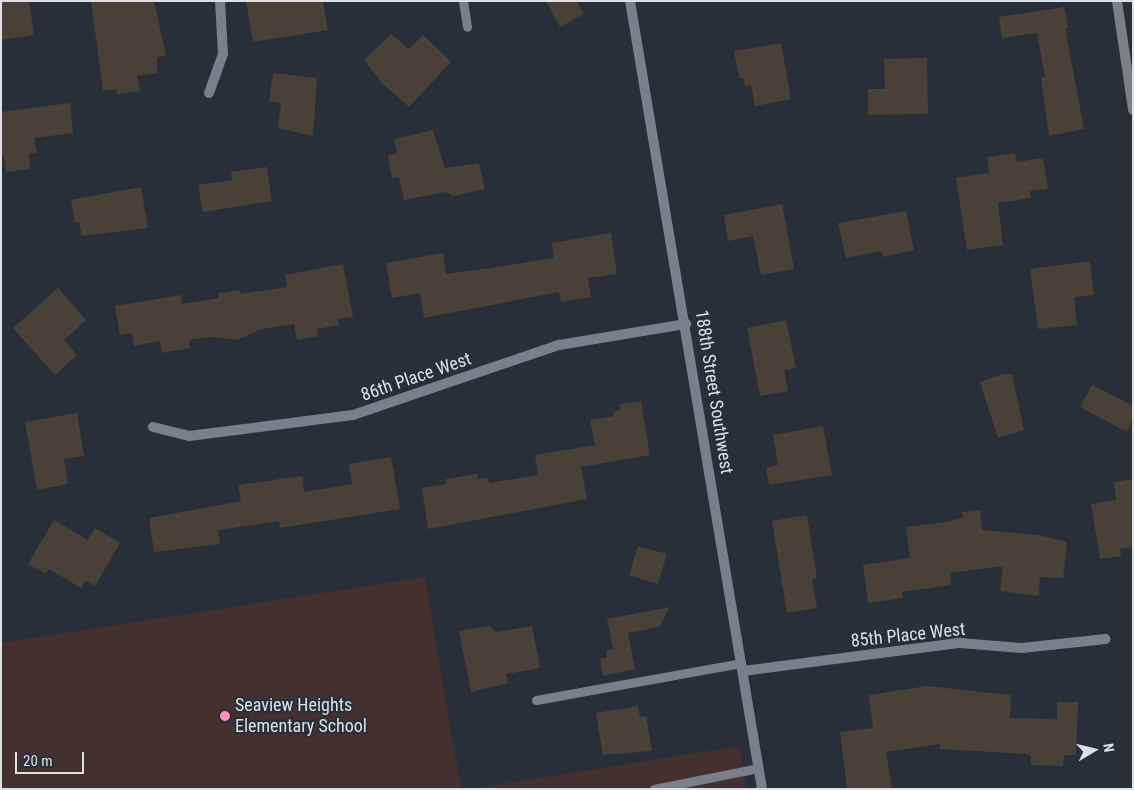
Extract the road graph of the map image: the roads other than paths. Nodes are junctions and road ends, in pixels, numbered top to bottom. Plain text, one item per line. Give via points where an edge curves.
1 (220, 1) edge
2 (463, 1) edge
3 (630, 1) edge
4 (1117, 1) edge
5 (467, 27) dead end
6 (209, 93) dead end
7 (1133, 110) edge
8 (686, 324) junction
9 (153, 427) dead end
10 (1106, 639) dead end
11 (742, 667) junction
12 (536, 700) dead end
13 (758, 768) junction
14 (654, 789) edge
15 (762, 789) edge

1 - 6 street via 223,54
2 - 5 lane
3 - 8 street, 188th Street Southwest
4 - 7 street
8 - 9 street, 86th Place West via 559,345 353,415 189,436
8 - 11 street, 188th Street Southwest
10 - 11 street, 85th Place West via 1022,648 960,643
11 - 12 lane
11 - 13 street, 188th Street Southwest
13 - 14 lane
13 - 15 street, 188th Street Southwest

